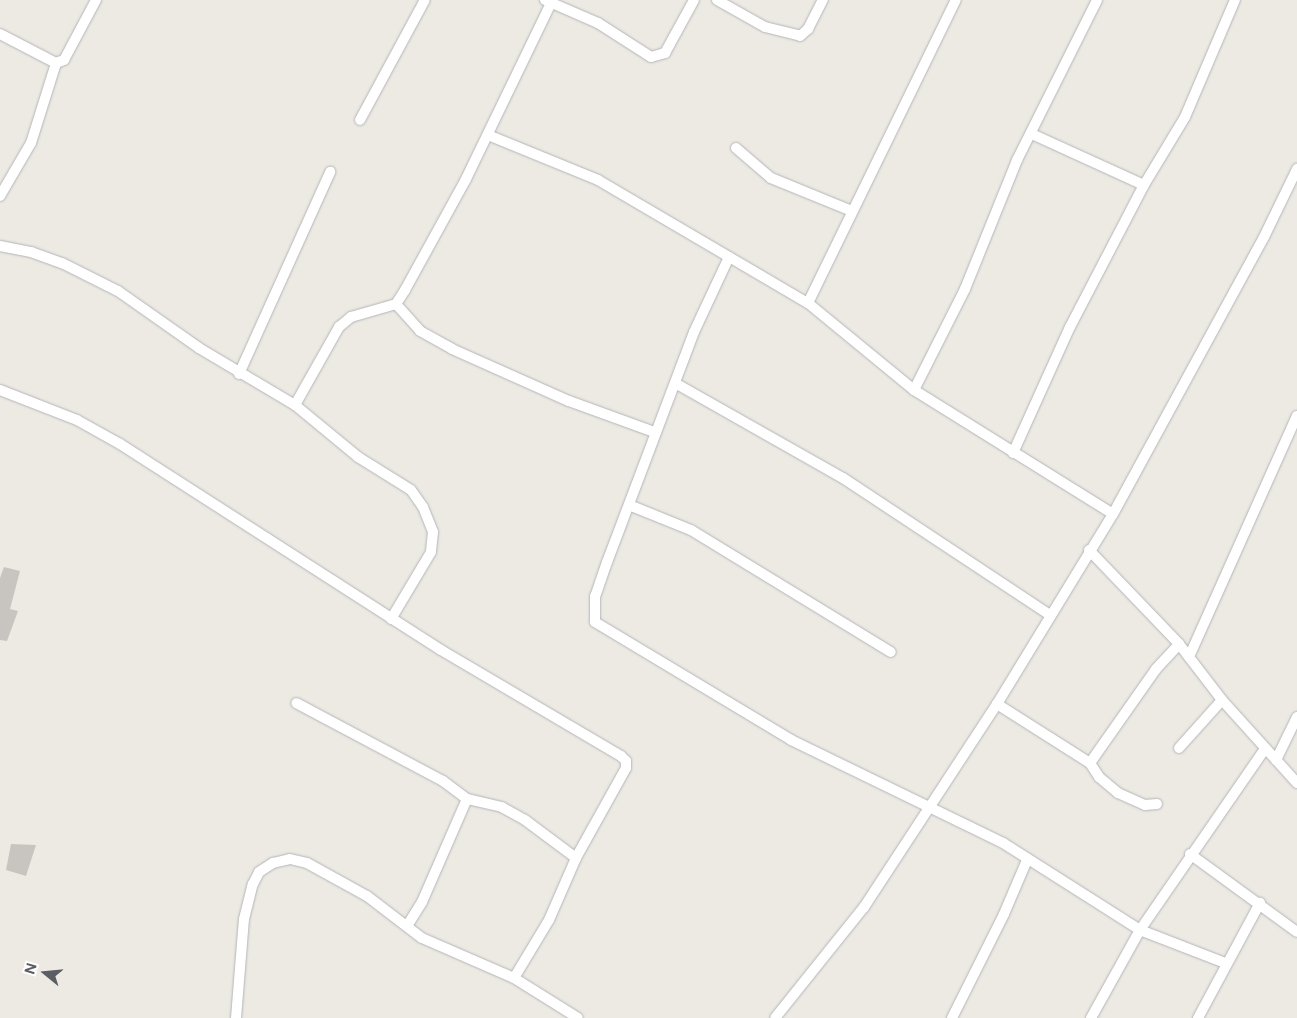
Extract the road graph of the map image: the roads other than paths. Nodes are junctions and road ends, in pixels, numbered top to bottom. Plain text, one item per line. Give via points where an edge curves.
1 (96, 0) edge
2 (425, 0) edge
3 (694, 0) edge
4 (716, 0) edge
5 (823, 0) edge
6 (956, 0) edge
7 (1097, 0) edge
8 (1235, 0) edge
9 (548, 1) edge
10 (0, 34) edge
11 (56, 63) junction
12 (360, 120) dead end
13 (1032, 134) junction
14 (488, 135) junction
15 (736, 148) dead end
16 (1297, 170) edge
17 (330, 172) dead end
18 (1144, 185) junction
19 (0, 196) edge
20 (852, 211) junction
21 (0, 246) edge
22 (729, 257) junction
23 (808, 303) junction
24 (396, 304) junction
25 (239, 374) junction
26 (675, 383) junction
27 (0, 390) edge
28 (914, 390) junction
29 (295, 406) junction
30 (1297, 416) edge
31 (654, 432) junction
32 (1013, 453) junction
33 (629, 505) junction
34 (1113, 514) junction
35 (1089, 550) junction
36 (1050, 615) junction
37 (391, 619) junction
38 (1179, 644) junction
39 (891, 652) dead end
40 (1189, 657) junction
41 (1222, 700) junction
42 (296, 703) dead end
43 (997, 704) junction
44 (1297, 718) edge
45 (1179, 748) dead end
46 (1265, 749) junction
47 (1276, 760) junction
48 (1090, 763) junction
49 (1297, 783) edge
50 (467, 799) junction
51 (1157, 804) dead end
52 (930, 805) junction
53 (1190, 854) junction
54 (576, 858) junction
55 (1027, 860) junction
56 (1260, 903) junction
57 (407, 926) junction
58 (1140, 930) junction
59 (1297, 932) edge
60 (1225, 963) junction
61 (514, 978) junction
62 (236, 1018) edge
63 (578, 1018) edge
64 (775, 1018) edge
65 (952, 1018) edge
66 (1091, 1018) edge
67 (1198, 1018) edge

1 - 11 street via 64,60
2 - 12 street
3 - 9 street via 665,53 650,57 598,23
4 - 5 street via 765,27 800,36 808,29
6 - 20 street
7 - 13 street
8 - 18 street via 1186,117
9 - 14 street
10 - 11 street
11 - 19 street via 31,143
13 - 18 street
13 - 28 street via 1011,174 964,289
14 - 22 street via 598,180
14 - 24 street
15 - 20 street via 771,178
16 - 34 street via 1264,237
17 - 25 street
18 - 32 street via 1070,327
20 - 23 street
21 - 25 street via 31,252 92,276
22 - 23 street
22 - 26 street
23 - 28 street
24 - 29 street via 351,317 339,327
24 - 31 street via 420,331 452,349 551,393
25 - 29 street
26 - 31 street
26 - 36 street via 843,478
27 - 37 street via 77,420 120,444
28 - 32 street
29 - 37 street via 358,457 411,490 423,507 433,532 431,552
30 - 40 street
31 - 33 street
32 - 34 street
33 - 39 street via 706,538
33 - 52 street via 595,596 595,622 791,740
34 - 35 street
35 - 36 street
35 - 38 street
36 - 43 street
37 - 54 street via 626,761 621,779
38 - 40 street
38 - 48 street via 1156,669
40 - 41 street
41 - 45 street
41 - 46 street
42 - 50 street via 444,781
43 - 48 street
43 - 52 street
44 - 47 street
46 - 47 street
46 - 53 street
47 - 49 street
48 - 51 street via 1099,777 1118,792 1145,804
50 - 54 street via 502,807
50 - 57 street via 422,902
52 - 55 street via 1003,843
52 - 64 street via 864,907
53 - 56 street
53 - 58 street
54 - 61 street via 549,920
55 - 58 street
55 - 65 street
56 - 59 street
56 - 60 street
57 - 61 street via 422,938
57 - 62 street via 367,896 307,863 290,859 273,863 259,872 244,919
58 - 60 street
58 - 66 street
60 - 67 street
61 - 63 street

